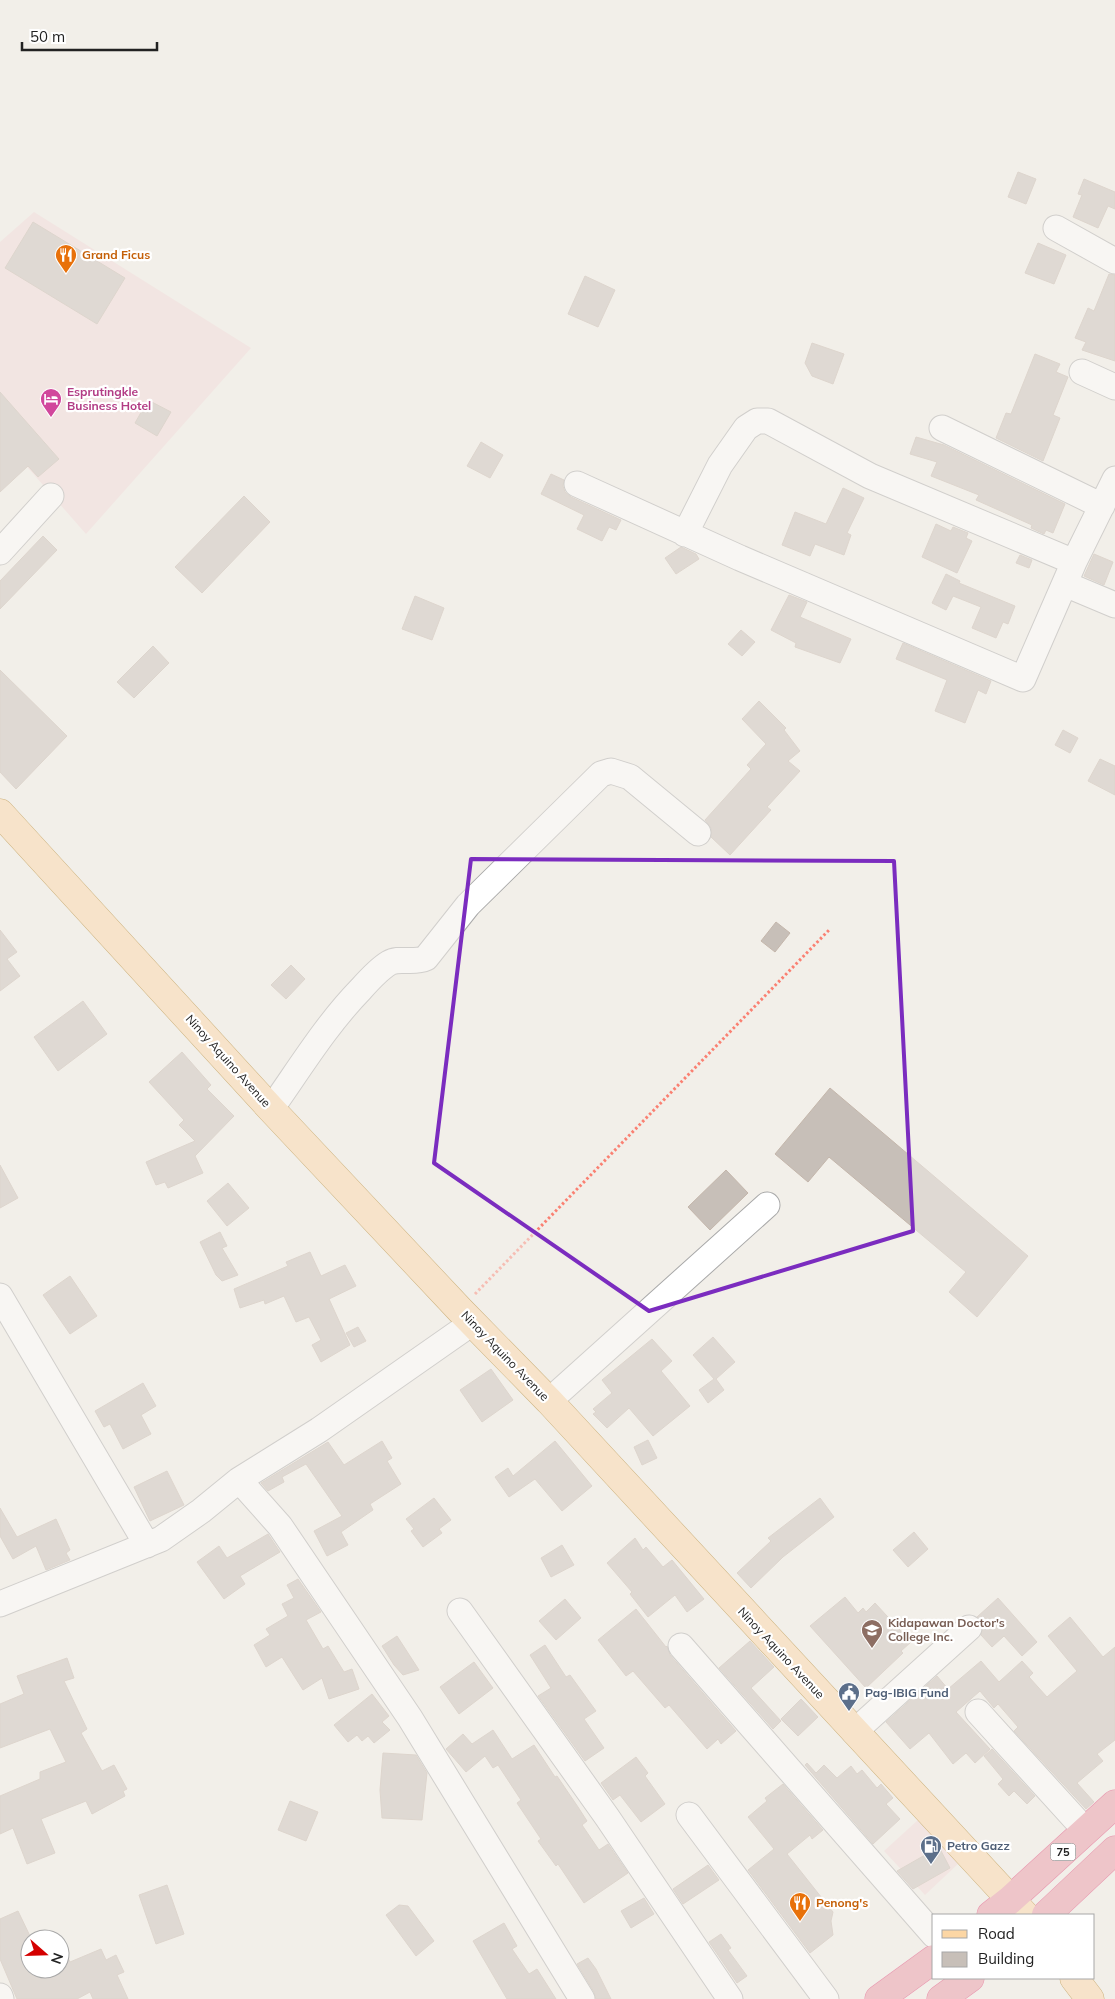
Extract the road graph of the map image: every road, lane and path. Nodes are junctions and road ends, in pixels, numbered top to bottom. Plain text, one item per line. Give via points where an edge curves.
1 (1056, 228) dead end
2 (1115, 261) edge
3 (1082, 372) dead end
4 (1115, 387) edge
5 (942, 428) dead end
6 (1115, 479) edge
7 (578, 484) dead end
8 (51, 496) dead end
9 (1102, 506) junction
10 (685, 534) junction
11 (0, 552) edge
12 (1070, 573) junction
13 (1115, 605) edge
14 (0, 812) edge
15 (698, 833) dead end
16 (830, 929) dead end
17 (271, 1109) junction
18 (768, 1205) dead end
19 (0, 1296) edge
20 (466, 1317) junction
21 (548, 1401) junction
22 (239, 1480) junction
23 (147, 1545) junction
24 (0, 1604) edge
25 (460, 1611) dead end
26 (969, 1628) dead end
27 (682, 1646) dead end
28 (978, 1712) dead end
29 (854, 1732) junction
30 (1115, 1804) edge
31 (688, 1815) dead end
32 (1086, 1831) junction
33 (1115, 1850) edge
34 (1008, 1910) edge
35 (1047, 1914) edge
36 (932, 1933) edge
37 (932, 1960) edge
38 (969, 1979) edge
39 (1075, 1979) edge
40 (582, 1999) edge
41 (730, 1999) edge
42 (826, 1999) edge
43 (879, 1999) edge
44 (941, 1999) edge
45 (1090, 1999) edge

1 - 2 street
3 - 4 street
5 - 9 street
6 - 9 street
7 - 10 street
8 - 11 street
9 - 12 street
10 - 12 street via 1023,680
10 - 12 street via 720,465 746,428 757,421 768,420 870,476
12 - 13 street
14 - 17 main road, Ninoy Aquino Avenue
15 - 17 street via 630,777 611,771 601,774 468,905 426,958 390,962 344,1006
16 - 20 path
17 - 20 main road, Ninoy Aquino Avenue
18 - 21 street
19 - 23 street
20 - 21 main road, Ninoy Aquino Avenue
20 - 22 street via 319,1430
21 - 29 main road, Ninoy Aquino Avenue
22 - 23 street via 161,1539
22 - 40 street via 280,1526 410,1718
23 - 24 street
25 - 41 street via 607,1817
26 - 29 street
27 - 36 street
28 - 32 street
29 - 34 main road, Ninoy Aquino Avenue
30 - 32 highway, 75
31 - 42 street
32 - 34 highway, 75
33 - 35 highway
37 - 43 highway
38 - 44 highway
39 - 45 main road

